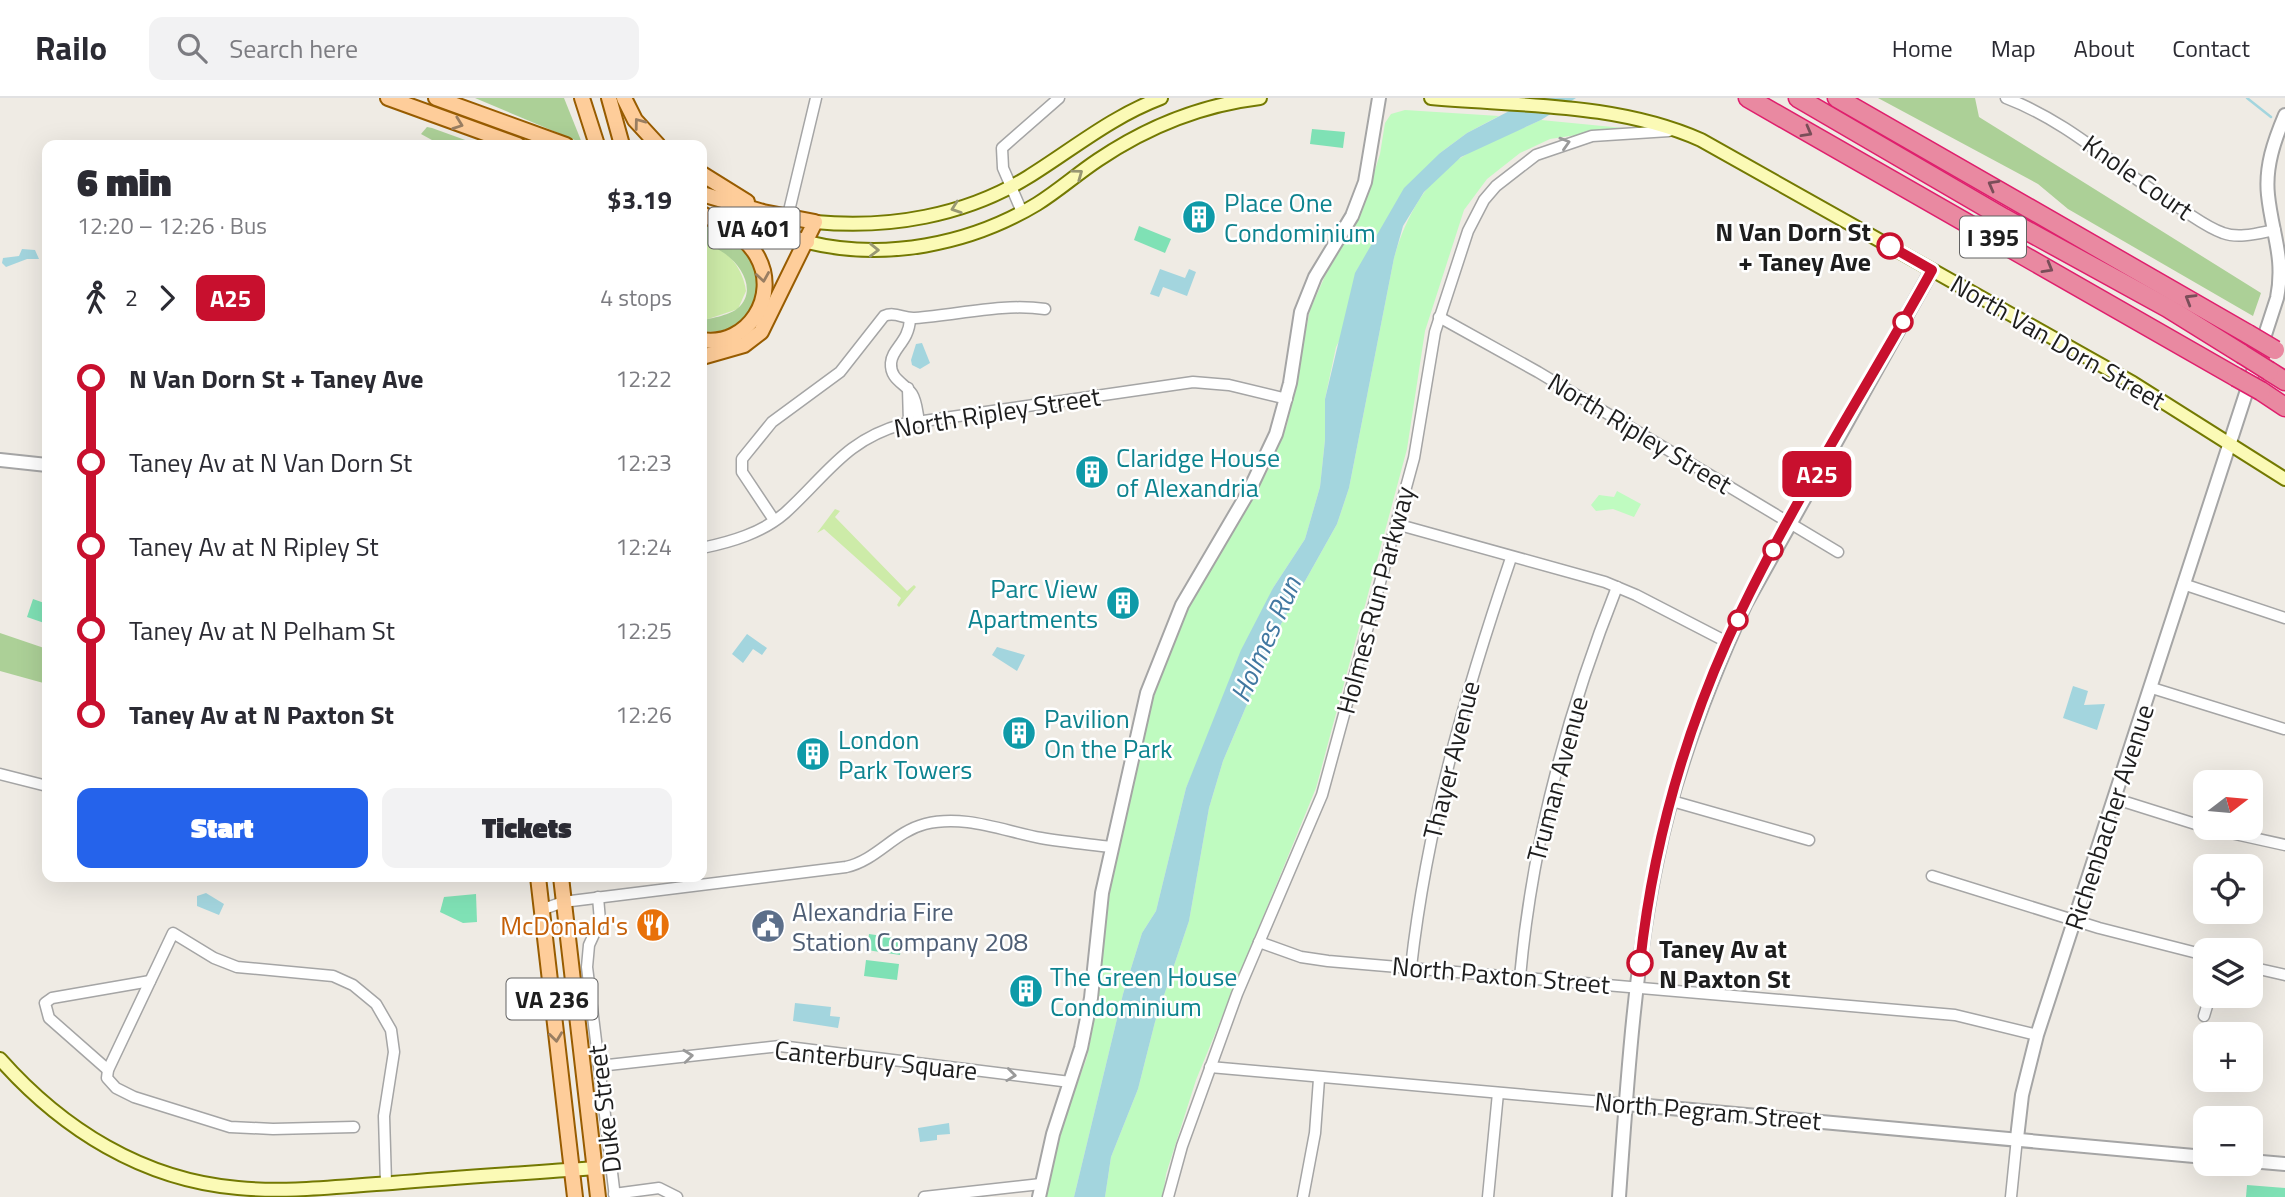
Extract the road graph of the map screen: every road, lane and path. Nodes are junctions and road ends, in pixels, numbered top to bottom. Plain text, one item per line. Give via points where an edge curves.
1 (436, 98) edge
2 (459, 98) edge
3 (581, 98) edge
4 (609, 98) edge
5 (624, 98) edge
6 (816, 98) edge
7 (1059, 98) edge
8 (1161, 98) edge
9 (1260, 98) edge
10 (1379, 98) edge
11 (1431, 98) edge
12 (1748, 98) edge
13 (1798, 98) edge
14 (1837, 98) edge
15 (2006, 98) edge
16 (395, 99) edge
17 (415, 103) edge
18 (477, 112) junction
19 (2285, 115) edge
20 (1681, 131) junction
21 (506, 140) edge
22 (553, 140) edge
23 (595, 140) edge
24 (621, 140) edge
25 (653, 140) edge
26 (707, 177) edge
27 (1011, 186) junction
28 (707, 195) edge
29 (764, 212) junction
30 (1022, 212) junction
31 (707, 213) edge
32 (707, 215) edge
33 (788, 216) junction
34 (816, 222) junction
35 (2276, 230) junction
36 (783, 236) junction
37 (807, 242) junction
38 (1932, 270) junction
39 (2283, 284) edge
40 (1045, 309) dead end
41 (1440, 317) junction
42 (910, 319) junction
43 (707, 340) edge
44 (2280, 353) edge
45 (707, 356) edge
46 (2285, 382) edge
47 (1287, 399) junction
48 (2285, 407) edge
49 (914, 422) junction
50 (2230, 442) junction
51 (0, 460) edge
52 (42, 464) edge
53 (2285, 479) edge
54 (774, 520) junction
55 (1396, 524) junction
56 (1788, 524) junction
57 (707, 547) edge
58 (1838, 552) dead end
59 (1511, 558) junction
60 (2183, 584) junction
61 (1617, 587) junction
62 (2285, 618) edge
63 (1727, 642) junction
64 (2152, 688) junction
65 (2284, 729) edge
66 (0, 774) edge
67 (42, 785) edge
68 (2116, 799) junction
69 (1672, 801) junction
70 (2193, 823) edge
71 (1809, 839) dead end
72 (2263, 840) edge
73 (2285, 845) edge
74 (1111, 848) junction
75 (1932, 876) dead end
76 (538, 882) edge
77 (561, 882) edge
78 (598, 897) junction
79 (563, 902) junction
80 (540, 903) junction
81 (2075, 921) junction
82 (1259, 942) junction
83 (2193, 952) edge
84 (1411, 967) junction
85 (2263, 970) edge
86 (2285, 975) edge
87 (1520, 977) junction
88 (150, 981) junction
89 (1637, 986) junction
90 (2206, 1008) edge
91 (2204, 1016) dead end
92 (2037, 1035) junction
93 (0, 1059) edge
94 (599, 1066) junction
95 (1210, 1068) junction
96 (108, 1070) junction
97 (1319, 1079) junction
98 (1070, 1082) junction
99 (1498, 1093) junction
100 (1626, 1104) junction
101 (354, 1127) dead end
102 (2017, 1138) junction
103 (2193, 1156) edge
104 (2263, 1162) edge
105 (2285, 1164) edge
106 (594, 1168) junction
107 (572, 1170) junction
108 (386, 1183) junction
109 (1040, 1190) edge
110 (263, 1193) edge
111 (615, 1196) edge
112 (575, 1197) edge
113 (598, 1197) edge
114 (677, 1197) edge
115 (924, 1197) edge
116 (1168, 1197) edge
117 (1303, 1197) edge
118 (1488, 1197) edge
119 (1619, 1197) edge
120 (2011, 1197) edge

1 - 18 main road
2 - 18 main road
3 - 23 main road
4 - 24 main road
25 -> 5 main road via 635,120
6 - 33 street
7 - 27 street via 1002,148 1000,157
8 - 27 main road, VA 401 via 1100,127
30 -> 9 main road, VA 401 via 1107,154 1156,128 1217,105
10 - 47 street via 1365,182 1301,312
11 - 20 main road, North Van Dorn Street via 1626,116
12 -> 48 highway, I 395, bridge
13 - 46 highway, bridge via 2158,302
44 -> 14 highway, I 395, bridge
15 - 35 street, Knole Court via 2070,129 2164,199 2222,233
16 - 17 main road
17 -> 21 main road
18 - 22 main road
19 - 35 street, Richenbacher Avenue via 2268,173
20 - 38 main road, North Van Dorn Street
41 -> 20 street, Holmes Run Parkway via 1468,231 1484,200 1505,176 1536,155 1571,141 1625,132
26 - 29 main road
27 - 30 street
27 -> 34 main road, VA 401 via 937,214 883,223
28 - 29 main road, VA 401
29 - 33 main road, VA 401
37 -> 30 main road, VA 401 via 891,251 950,240
31 - 36 main road, VA 401
32 -> 43 main road via 750,246 765,278 760,311 748,327 732,337
33 - 34 main road, VA 401
33 - 36 street
34 - 37 main road
35 - 39 street, Richenbacher Avenue
36 - 37 main road, VA 401
37 - 45 main road via 761,332 744,345
38 - 50 main road, North Van Dorn Street
38 - 56 street
39 - 50 street, Richenbacher Avenue
40 - 42 street via 1021,306
41 - 55 street, Holmes Run Parkway via 1418,439
41 - 56 street, North Ripley Street
42 - 49 street via 909,333 891,360 894,376 908,388 906,398
42 - 54 street via 890,313 884,316 840,372 772,422 742,458 742,472
47 - 49 street, North Ripley Street via 1229,385 1193,383
47 - 74 street via 1264,463 1194,582 1165,643 1143,708
49 - 54 street, North Ripley Street via 878,432 840,455
50 - 53 main road, North Van Dorn Street
50 - 60 street, Richenbacher Avenue
51 - 52 street
54 - 57 street, North Ripley Street via 730,542
55 - 59 street
55 - 82 street, Holmes Run Parkway via 1322,795
56 - 58 street, North Ripley Street
56 - 63 street
59 - 61 street
59 - 84 street, Thayer Avenue via 1447,763 1430,838
60 - 62 street
60 - 64 street, Richenbacher Avenue
61 - 63 street
61 - 87 street, Truman Avenue via 1549,795
63 - 69 street
64 - 65 street
64 - 68 street, Richenbacher Avenue
66 - 67 street
68 - 70 street
68 - 81 street, Richenbacher Avenue
69 - 71 street
69 - 89 street via 1653,880
72 - 73 street
74 - 78 street via 943,821 904,832 874,856 846,867
74 - 98 street via 1089,1007
75 - 81 street
76 - 80 main road, Duke Street / VA 236
77 - 79 main road, Duke Street / VA 236
78 - 79 street
78 - 94 street, Duke Street via 600,921 587,960
79 - 80 street
79 - 106 main road, Duke Street / VA 236
80 -> 107 main road, Duke Street / VA 236
81 - 83 street
81 - 92 street, Richenbacher Avenue
82 - 84 street, North Paxton Street via 1301,957
82 - 95 street, Holmes Run Parkway
84 - 87 street, North Paxton Street
85 - 86 street
87 - 89 street, North Paxton Street
88 - 96 street
88 - 96 street via 45,1003 49,1018
88 - 108 street via 173,933 237,967 333,976 376,1004 391,1030 394,1052 384,1116
89 - 92 street, North Paxton Street via 1955,1015
89 - 100 street
90 - 91 street
92 - 102 street, Richenbacher Avenue via 2021,1095
93 - 110 main road via 56,1114 113,1152 191,1180
94 -> 98 street, Canterbury Square via 780,1046
94 - 111 street, Duke Street
95 - 97 street, North Pegram Street
95 - 116 street, Holmes Run Parkway
96 - 101 street via 110,1084 134,1097 230,1127
97 - 99 street, North Pegram Street
97 - 117 street
98 - 109 street
99 - 100 street, North Pegram Street
99 - 118 street
100 - 102 street, North Pegram Street
100 - 119 street
102 - 103 street, North Pegram Street
102 - 120 street, Richenbacher Avenue
104 - 105 street
106 - 107 main road
106 - 113 main road, Duke Street / VA 236
107 - 108 main road
107 - 112 main road, Duke Street / VA 236
108 - 110 main road
109 - 115 street
111 - 114 street via 659,1188

